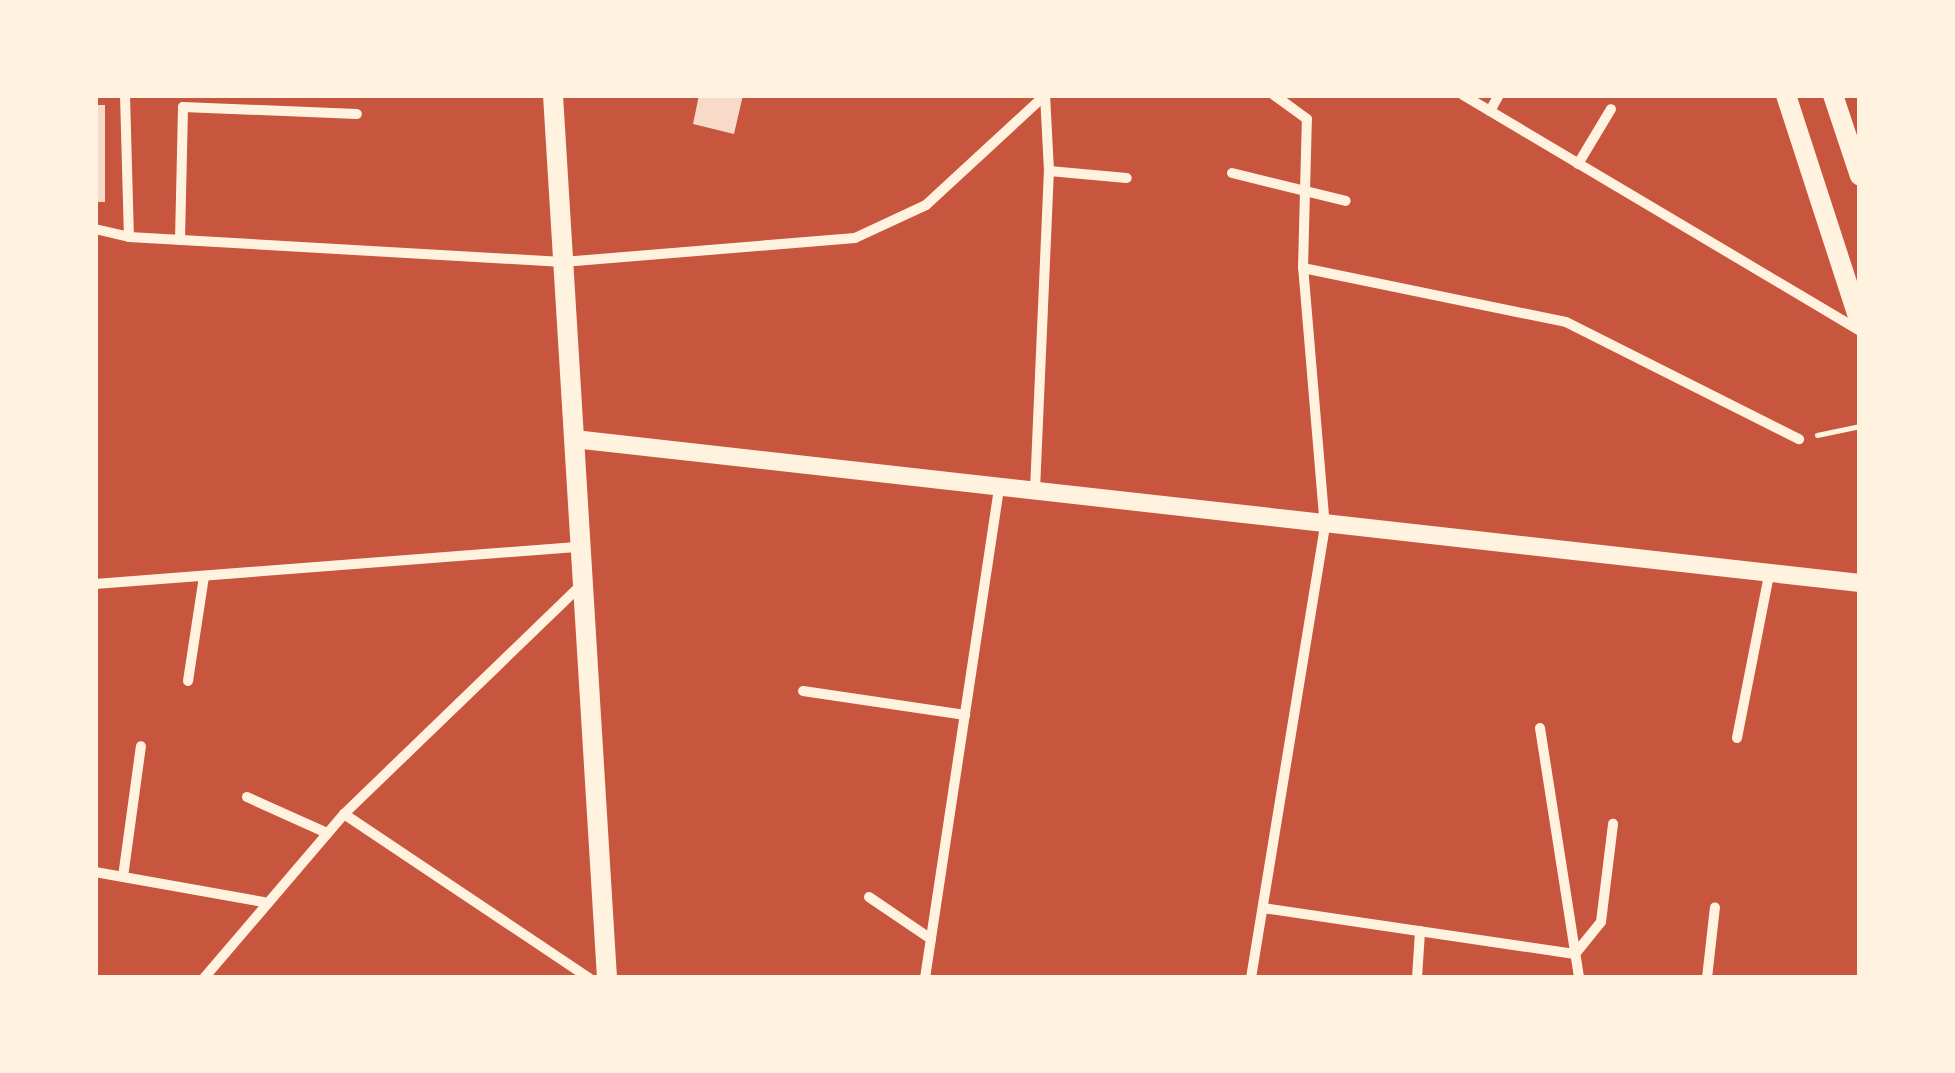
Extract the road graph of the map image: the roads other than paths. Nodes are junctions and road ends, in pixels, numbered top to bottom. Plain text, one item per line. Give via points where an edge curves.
1 (125, 95) edge
2 (553, 95) edge
3 (1044, 95) edge
4 (1274, 95) edge
5 (1463, 95) edge
6 (1499, 95) edge
7 (1786, 95) edge
8 (1833, 95) edge
9 (1611, 109) dead end
10 (1490, 111) junction
11 (357, 114) dead end
12 (1578, 164) junction
13 (1049, 171) junction
14 (1232, 173) dead end
15 (1860, 176) edge
16 (1127, 178) dead end
17 (1305, 191) junction
18 (1346, 201) dead end
19 (95, 229) edge
20 (130, 236) junction
21 (180, 240) junction
22 (563, 262) junction
23 (1303, 268) junction
24 (1860, 327) edge
25 (574, 439) junction
26 (1799, 439) road end
27 (999, 486) junction
28 (1036, 490) junction
29 (1324, 528) junction
30 (581, 547) junction
31 (1768, 575) junction
32 (204, 576) junction
33 (1860, 583) edge
34 (95, 584) edge
35 (583, 584) junction
36 (188, 681) dead end
37 (804, 691) dead end
38 (965, 715) junction
39 (1540, 728) dead end
40 (1736, 738) dead end
41 (141, 746) dead end
42 (247, 797) dead end
43 (344, 814) junction
44 (1613, 824) dead end
45 (327, 832) junction
46 (95, 872) edge
47 (122, 877) junction
48 (869, 898) dead end
49 (264, 902) junction
50 (1715, 907) dead end
51 (1263, 908) junction
52 (1420, 931) junction
53 (931, 939) junction
54 (1575, 954) junction
55 (204, 978) edge
56 (589, 978) edge
57 (607, 978) edge
58 (925, 978) edge
59 (1251, 978) edge
60 (1417, 978) edge
61 (1578, 978) edge
62 (1707, 978) edge

1 - 20 street
2 - 22 main road
3 - 13 street
3 - 22 street via 926,205 855,238
4 - 17 street via 1307,119
5 - 10 street
6 - 10 street
7 - 24 main road
8 - 15 main road
9 - 12 street
10 - 12 street
11 - 21 street via 184,107
12 - 24 street
13 - 16 street
13 - 28 street
14 - 17 street
17 - 18 street
17 - 23 street
19 - 20 street
20 - 21 street
21 - 22 street
22 - 25 main road
23 - 26 street via 1566,322
23 - 29 street
25 - 27 street
25 - 30 main road
27 - 28 street
27 - 38 street
28 - 29 street
29 - 31 street
29 - 51 street
30 - 32 street
30 - 35 main road
31 - 33 street
31 - 40 street
32 - 34 street
32 - 36 street
35 - 43 street
35 - 57 main road
37 - 38 street
38 - 53 street
39 - 54 street
41 - 47 street
42 - 45 street
43 - 45 street
43 - 56 street
44 - 54 street via 1600,922
45 - 49 street
46 - 47 street
47 - 49 street
48 - 53 street
49 - 55 street
50 - 62 street
51 - 52 street
51 - 59 street
52 - 54 street
52 - 60 street
53 - 58 street
54 - 61 street

